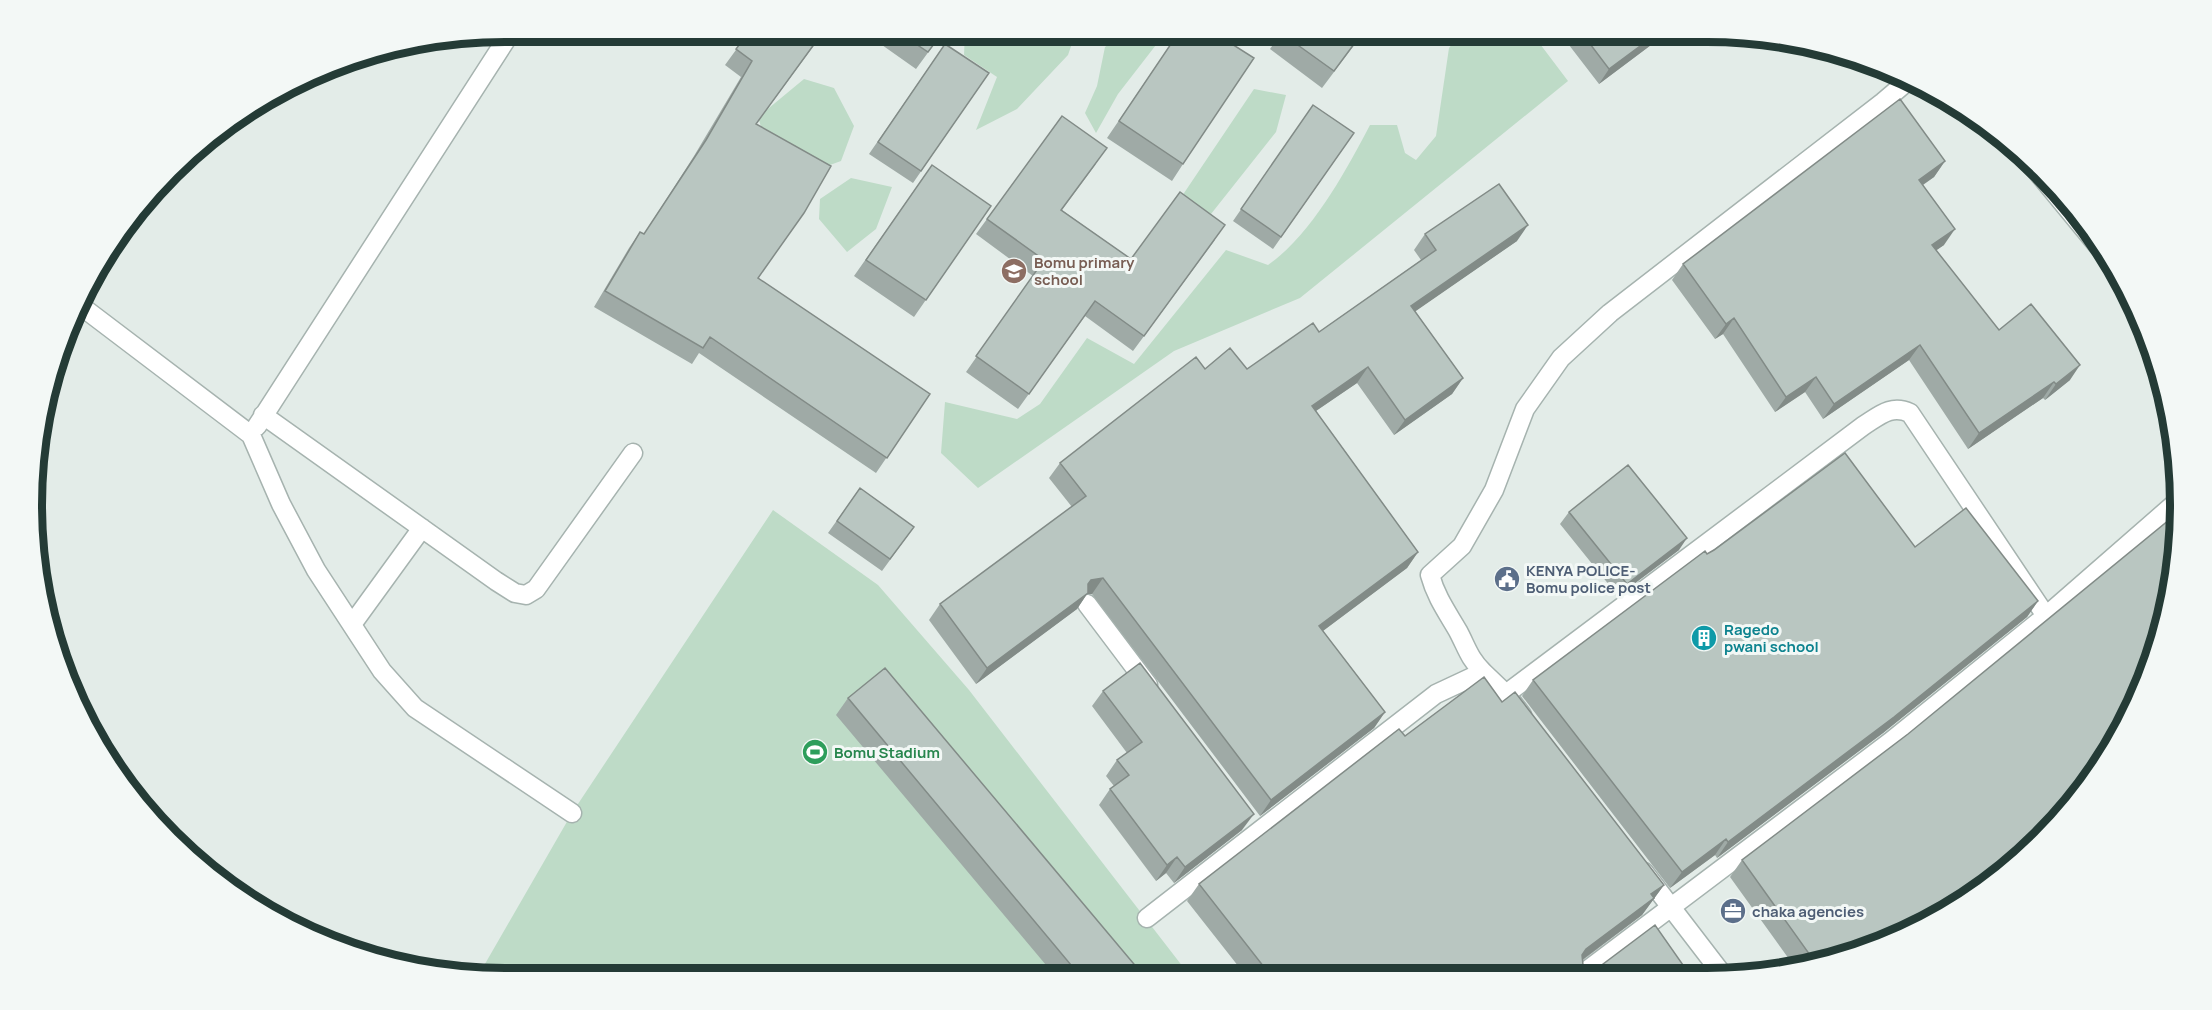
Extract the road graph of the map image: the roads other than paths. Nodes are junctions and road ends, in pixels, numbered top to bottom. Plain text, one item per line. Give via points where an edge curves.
1 (505, 42) edge
2 (1902, 86) edge
3 (86, 309) edge
4 (263, 415) junction
5 (251, 435) junction
6 (633, 453) dead end
7 (2170, 508) edge
8 (422, 528) junction
9 (1087, 604) edge
10 (2046, 616) junction
11 (353, 623) junction
12 (1483, 672) junction
13 (1506, 694) junction
14 (1158, 699) edge
15 (1535, 730) edge
16 (572, 813) dead end
17 (1244, 814) edge
18 (1259, 833) junction
19 (1634, 860) edge
20 (1670, 906) junction
21 (1147, 918) dead end
22 (1590, 968) edge
23 (1717, 968) edge

1 - 4 street
2 - 12 street via 1610,313 1561,358 1540,385 1525,409 1494,490 1462,546 1430,575 1435,595 1459,633 1468,657
3 - 5 street
4 - 5 street
4 - 8 street
5 - 11 street via 316,570
6 - 8 street via 536,589 526,595 496,581
7 - 10 street
8 - 11 street
9 - 14 street
10 - 13 street via 1910,412 1899,408 1886,411 1863,426
10 - 20 street via 1890,742
11 - 16 street via 382,671 415,708
12 - 13 street
12 - 18 street via 1436,694
13 - 15 street
17 - 18 street
18 - 21 street
19 - 20 street
20 - 22 street
20 - 23 street

